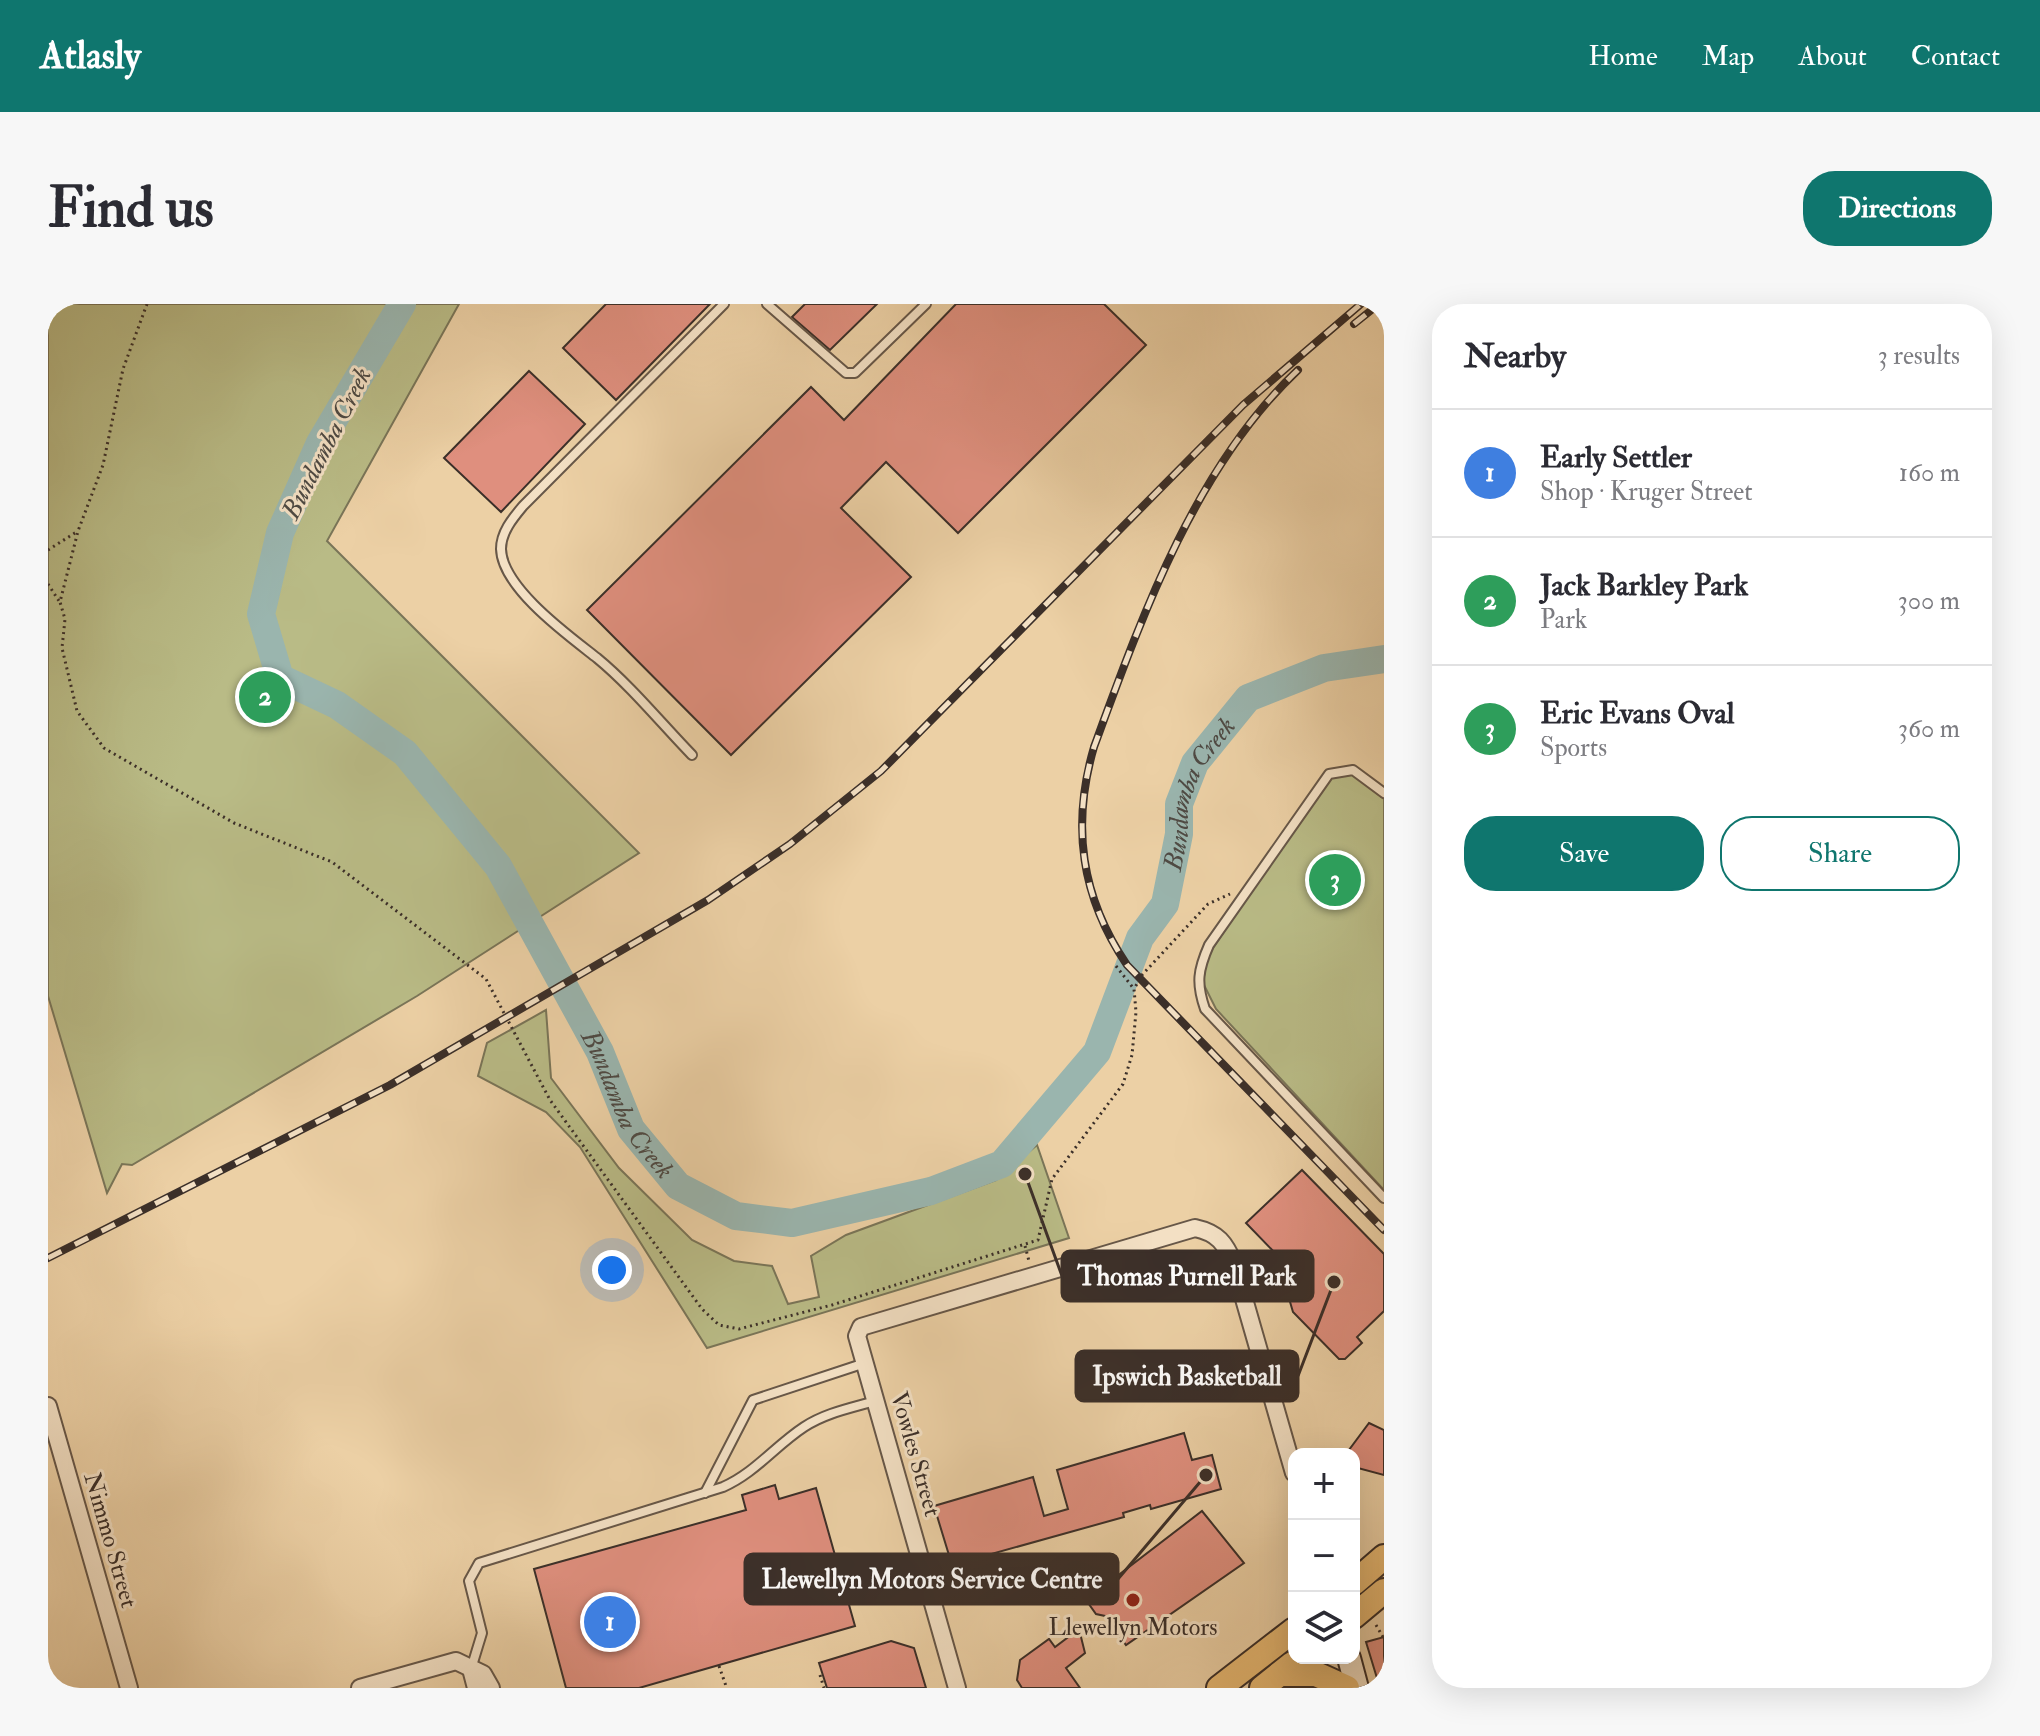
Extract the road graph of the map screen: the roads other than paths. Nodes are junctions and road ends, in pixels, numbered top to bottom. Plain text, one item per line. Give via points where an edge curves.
1 (724, 304) edge
2 (767, 304) edge
3 (926, 304) edge
4 (692, 755) dead end
5 (1384, 793) edge
6 (1384, 1198) edge
7 (865, 1363) junction
8 (875, 1401) junction
9 (48, 1406) edge
10 (1288, 1453) edge
11 (705, 1493) junction
12 (1384, 1557) edge
13 (1360, 1578) edge
14 (1384, 1591) edge
15 (1365, 1620) edge
16 (1288, 1635) edge
17 (1293, 1664) edge
18 (1351, 1664) edge
19 (471, 1669) junction
20 (1271, 1681) edge
21 (129, 1688) edge
22 (360, 1688) edge
23 (476, 1688) edge
24 (491, 1688) edge
25 (957, 1688) edge
26 (1219, 1688) edge
27 (1347, 1688) edge
28 (1357, 1688) edge

1 - 4 lane via 523,506 504,535 501,550 506,568 540,611 597,658
2 - 3 lane via 846,373 855,373
5 - 6 lane via 1353,770 1329,774 1209,945 1197,985 1205,1009
7 - 8 street, Vowles Street
7 - 10 street, Vowles Street via 857,1336 861,1327 1195,1228 1212,1232 1225,1244
7 - 11 lane via 753,1400
8 - 11 lane via 807,1425 742,1479
8 - 25 street, Vowles Street
9 - 21 street, Nimmo Street
11 - 19 lane via 479,1563 469,1581 482,1633
12 - 13 main road
14 - 15 main road
16 - 26 main road
17 - 20 main road
18 - 28 main road
19 - 22 street via 450,1662
19 - 23 street
19 - 24 street via 487,1678
20 - 27 main road via 1316,1674

